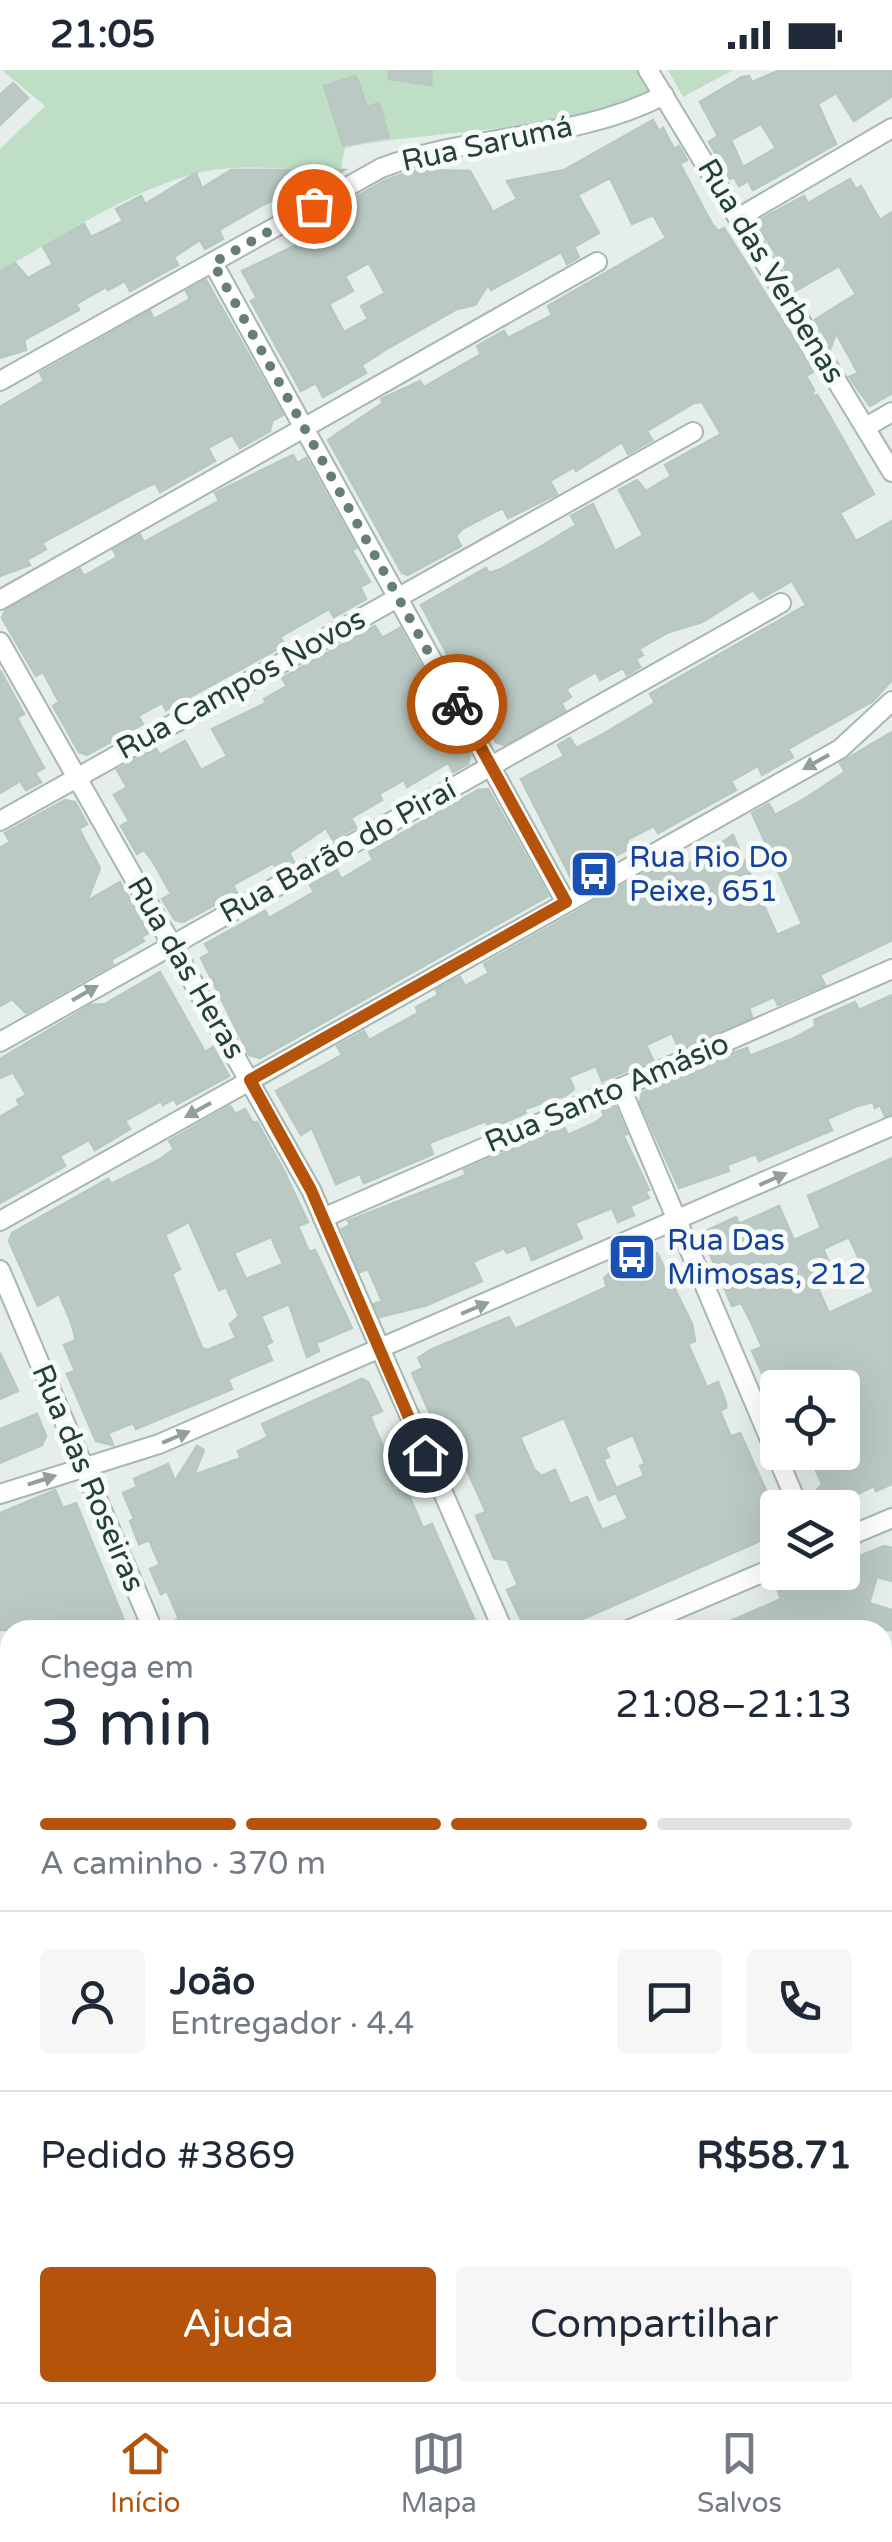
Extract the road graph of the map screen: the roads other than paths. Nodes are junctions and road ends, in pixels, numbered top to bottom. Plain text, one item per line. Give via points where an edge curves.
1 (648, 70) edge
2 (664, 95) junction
3 (892, 128) edge
4 (738, 218) junction
5 (598, 262) dead end
6 (213, 263) junction
7 (0, 380) edge
8 (892, 412) edge
9 (305, 426) junction
10 (866, 427) junction
11 (693, 432) dead end
12 (892, 472) edge
13 (398, 596) junction
14 (0, 600) edge
15 (781, 602) dead end
16 (0, 642) edge
17 (892, 701) edge
18 (491, 766) junction
19 (77, 776) junction
20 (0, 821) edge
21 (566, 902) junction
22 (172, 943) junction
23 (892, 969) edge
24 (0, 1042) edge
25 (250, 1080) junction
26 (621, 1088) junction
27 (892, 1126) edge
28 (323, 1218) junction
29 (0, 1222) edge
30 (676, 1222) junction
31 (0, 1270) edge
32 (378, 1350) junction
33 (84, 1466) junction
34 (791, 1490) edge
35 (0, 1494) edge
36 (892, 1518) edge
37 (860, 1531) edge
38 (760, 1574) edge
39 (149, 1620) edge
40 (499, 1620) edge
41 (651, 1620) edge

1 - 2 street, Rua das Verbenas
2 - 4 street, Rua das Verbenas
2 - 6 street, Rua Sarumá via 590,123 408,157
3 - 4 street
4 - 10 street, Rua das Verbenas
5 - 9 street
6 - 7 street, Rua Sarumá
6 - 9 street
8 - 10 street
9 - 13 street
9 - 14 street
10 - 12 street, Rua das Verbenas
11 - 13 street, Rua Campos Novos
13 - 18 street
13 - 19 street, Rua Campos Novos
15 - 18 street, Rua Barão do Piraí
16 - 19 street, Rua das Heras
17 -> 21 street via 840,749
18 - 21 street
18 - 22 street, Rua Barão do Piraí
19 - 20 street, Rua Campos Novos
19 - 22 street, Rua das Heras
21 - 25 street
24 -> 22 street, Rua Barão do Piraí
22 - 25 street, Rua das Heras
23 - 26 street, Rua Santo Amásio
25 - 28 street, Rua das Heras
25 -> 29 street
26 - 28 street, Rua Santo Amásio
26 - 30 street
30 -> 27 street
28 - 32 street, Rua das Heras
32 -> 30 street
30 - 34 street
31 - 33 street, Rua das Roseiras
33 -> 32 street via 159,1444
32 - 40 street, Rua das Heras
35 -> 33 street
33 - 39 street, Rua das Roseiras
36 - 37 street
38 - 41 street

